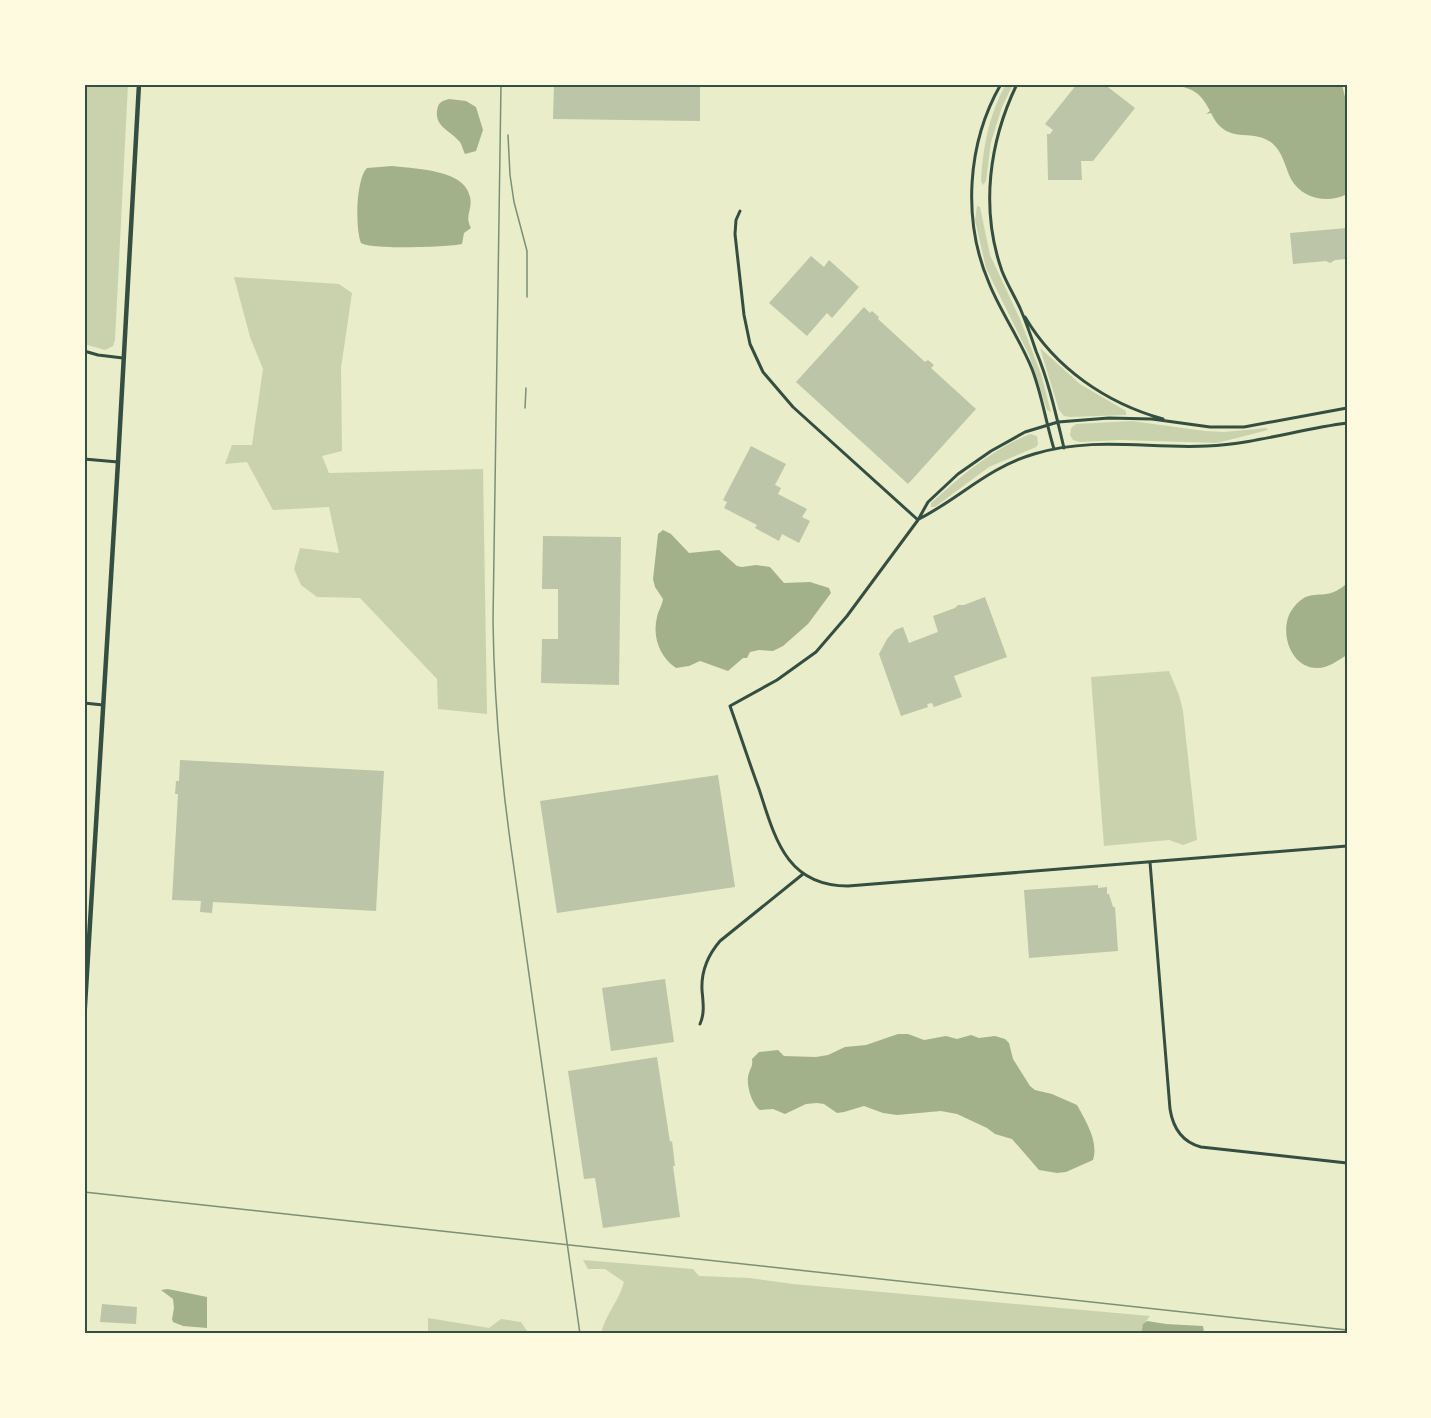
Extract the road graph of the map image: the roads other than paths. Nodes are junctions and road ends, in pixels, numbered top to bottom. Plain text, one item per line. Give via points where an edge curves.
1 (139, 84) edge
2 (1001, 84) edge
3 (1017, 84) edge
4 (740, 211) dead end
5 (1020, 309) junction
6 (84, 351) edge
7 (123, 357) junction
8 (1347, 408) edge
9 (1058, 422) junction
10 (1176, 423) junction
11 (1347, 423) edge
12 (1047, 425) junction
13 (1064, 448) junction
14 (1054, 449) junction
15 (84, 459) edge
16 (118, 462) junction
17 (918, 520) junction
18 (84, 703) edge
19 (104, 705) junction
20 (1347, 846) edge
21 (1150, 862) junction
22 (803, 874) junction
23 (86, 942) edge
24 (84, 1022) edge
25 (700, 1024) dead end
26 (1347, 1163) edge

1 - 7 main road
2 - 12 street via 978,144 972,178 973,223 984,271 1033,372
3 - 5 street via 996,140 989,195 996,249
4 - 17 street via 735,234 745,326 763,372 792,407
5 - 9 street
5 - 10 street via 1041,340 1080,379 1129,408
6 - 7 street
7 - 16 main road
8 - 10 street via 1244,427
9 - 10 street via 1128,417
9 - 12 street
9 - 13 street
11 - 13 street via 1230,445 1119,443
12 - 14 street
12 - 17 street via 1007,441 958,474 928,502
13 - 14 street
14 - 17 street via 994,470
15 - 16 street
16 - 19 main road
17 - 22 street via 848,616 816,652 730,706 778,844
18 - 19 street
19 - 23 main road
20 - 21 street
21 - 22 street via 848,886
21 - 26 street via 1170,1109 1180,1135 1196,1146
22 - 25 street via 713,950 702,978 704,1008
23 - 24 main road

